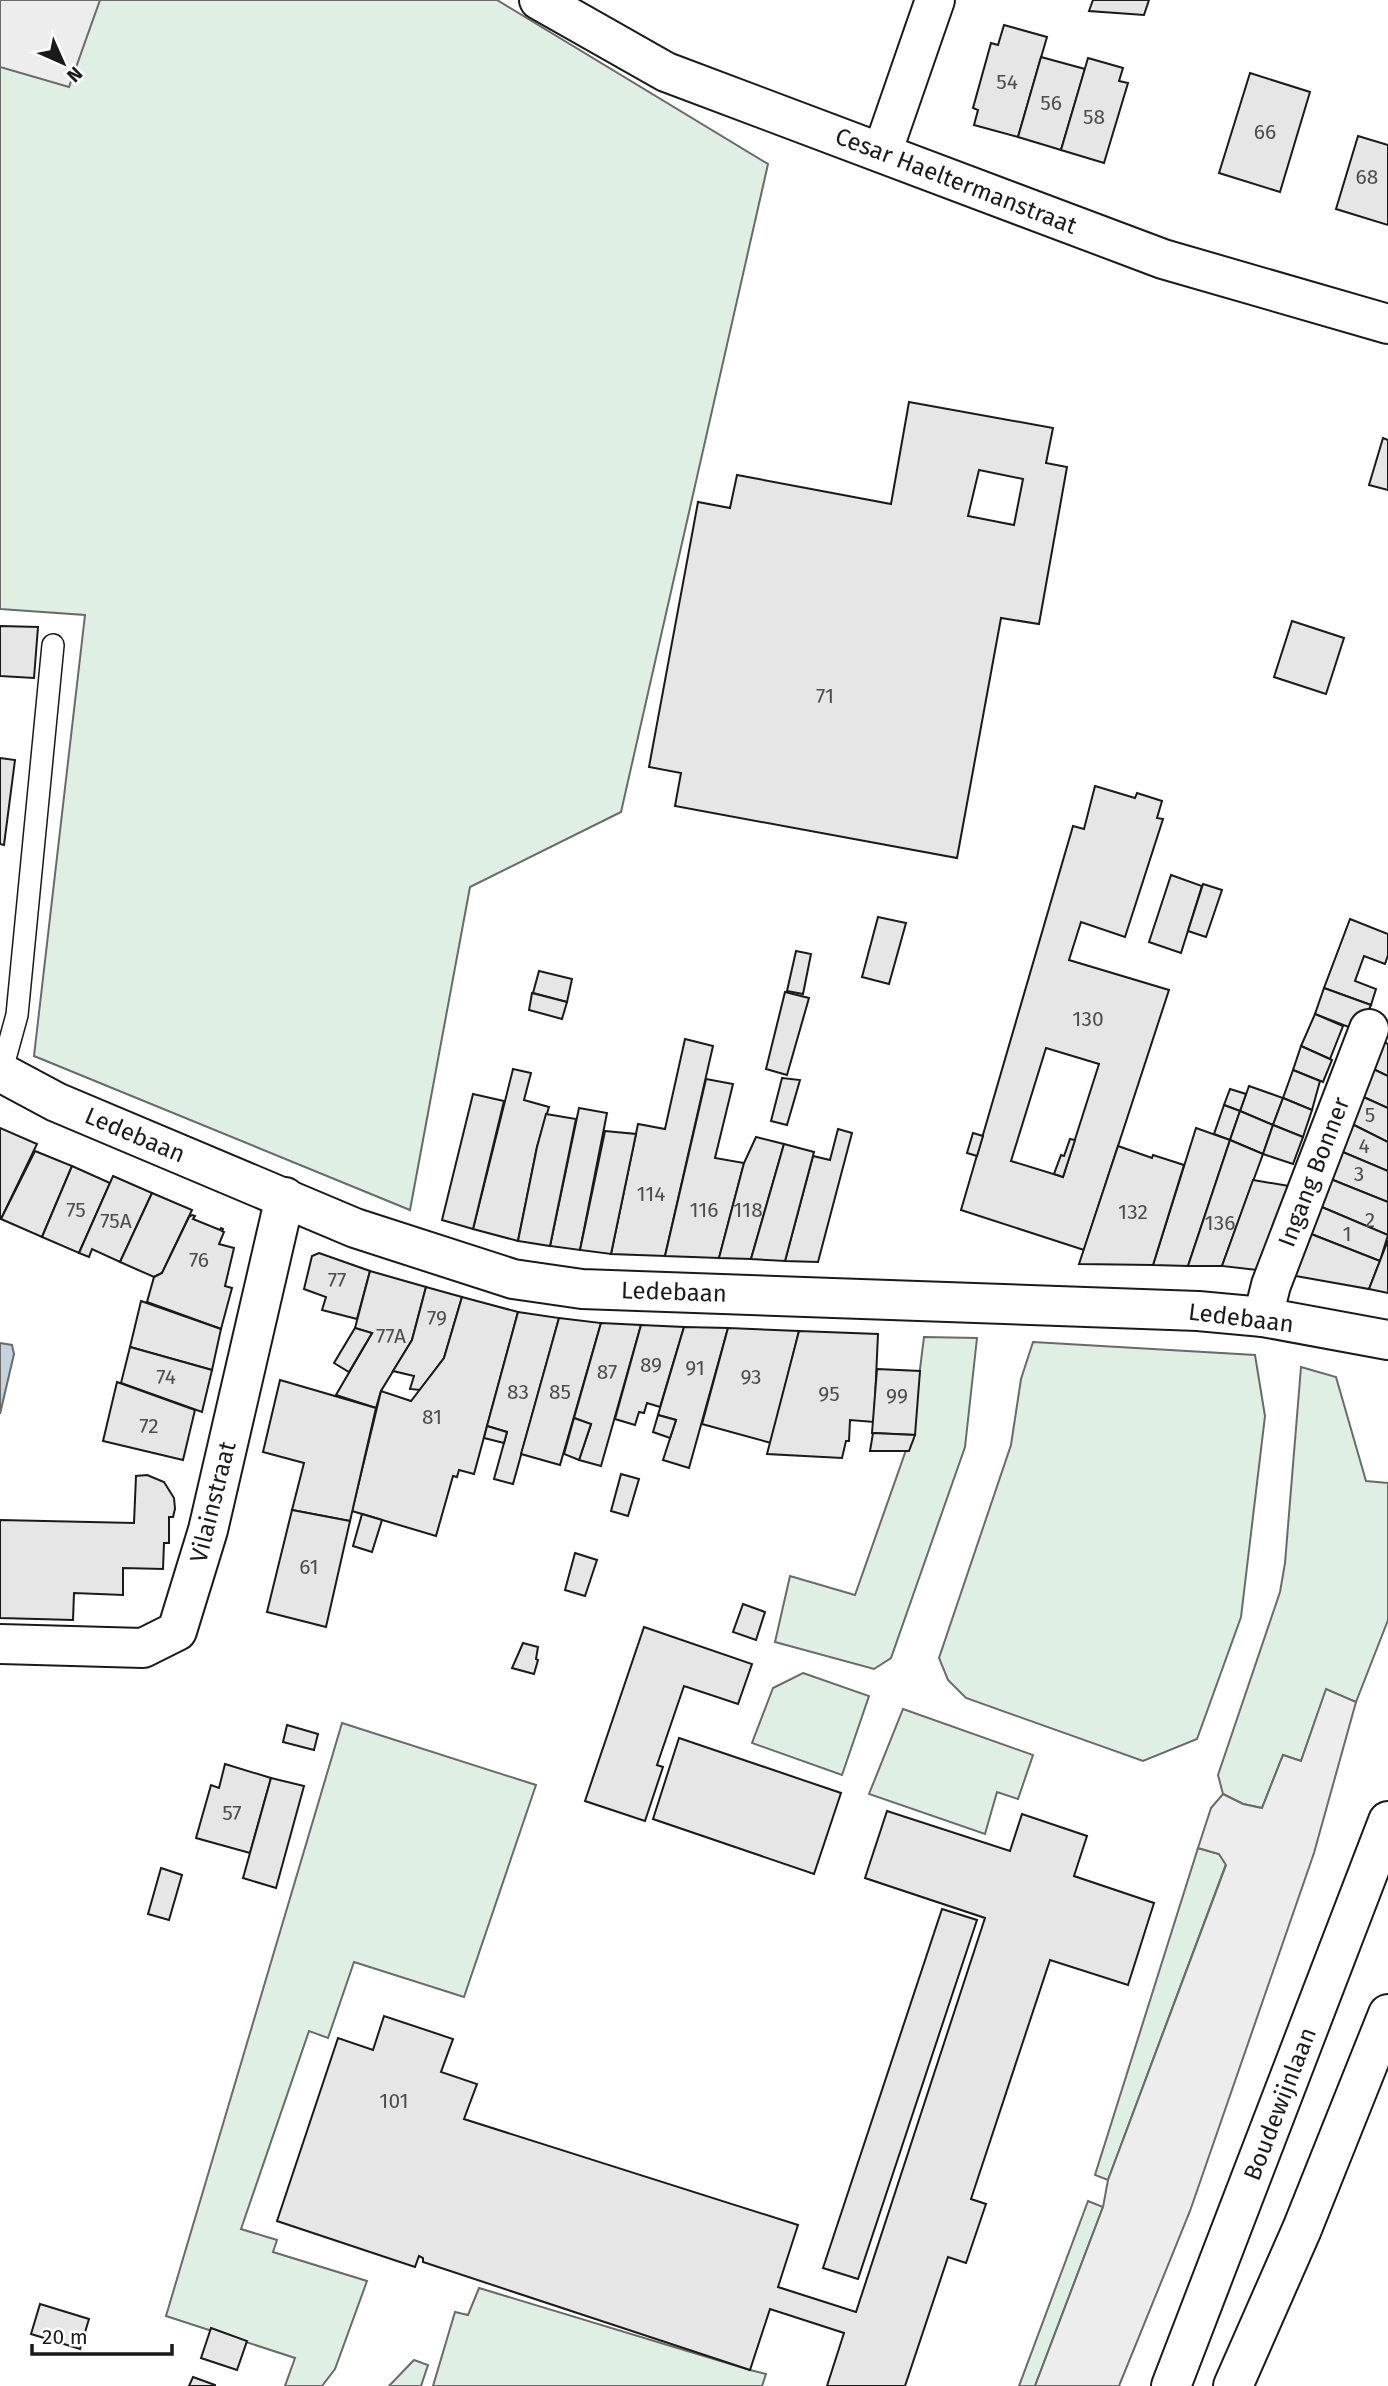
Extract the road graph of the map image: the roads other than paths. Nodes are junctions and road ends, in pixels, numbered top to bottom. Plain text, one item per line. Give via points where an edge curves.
1 (539, 0) edge
2 (936, 0) edge
3 (882, 153) junction
4 (1388, 324) edge
5 (53, 645) dead end
6 (1369, 1029) dead end
7 (1, 1072) edge
8 (285, 1196) junction
9 (1263, 1317) junction
10 (1388, 1339) edge
11 (0, 1644) edge
12 (1388, 1821) edge
13 (1388, 2014) edge
14 (1171, 2386) edge
15 (1233, 2386) edge

1 - 3 street, Cesar Haeltermanstraat via 667,72
2 - 3 street
3 - 4 street, Cesar Haeltermanstraat via 1163,259
5 - 7 lane via 17,1015
6 - 9 street, Ingang Bonner via 1271,1285
7 - 8 street, Ledebaan via 56,1101
8 - 9 street, Ledebaan via 355,1228 422,1251 513,1279 582,1289
8 - 11 street, Vilainstraat via 208,1530 177,1630 142,1648
9 - 10 street, Ledebaan
12 - 14 street, Boudewijnlaan
13 - 15 street

